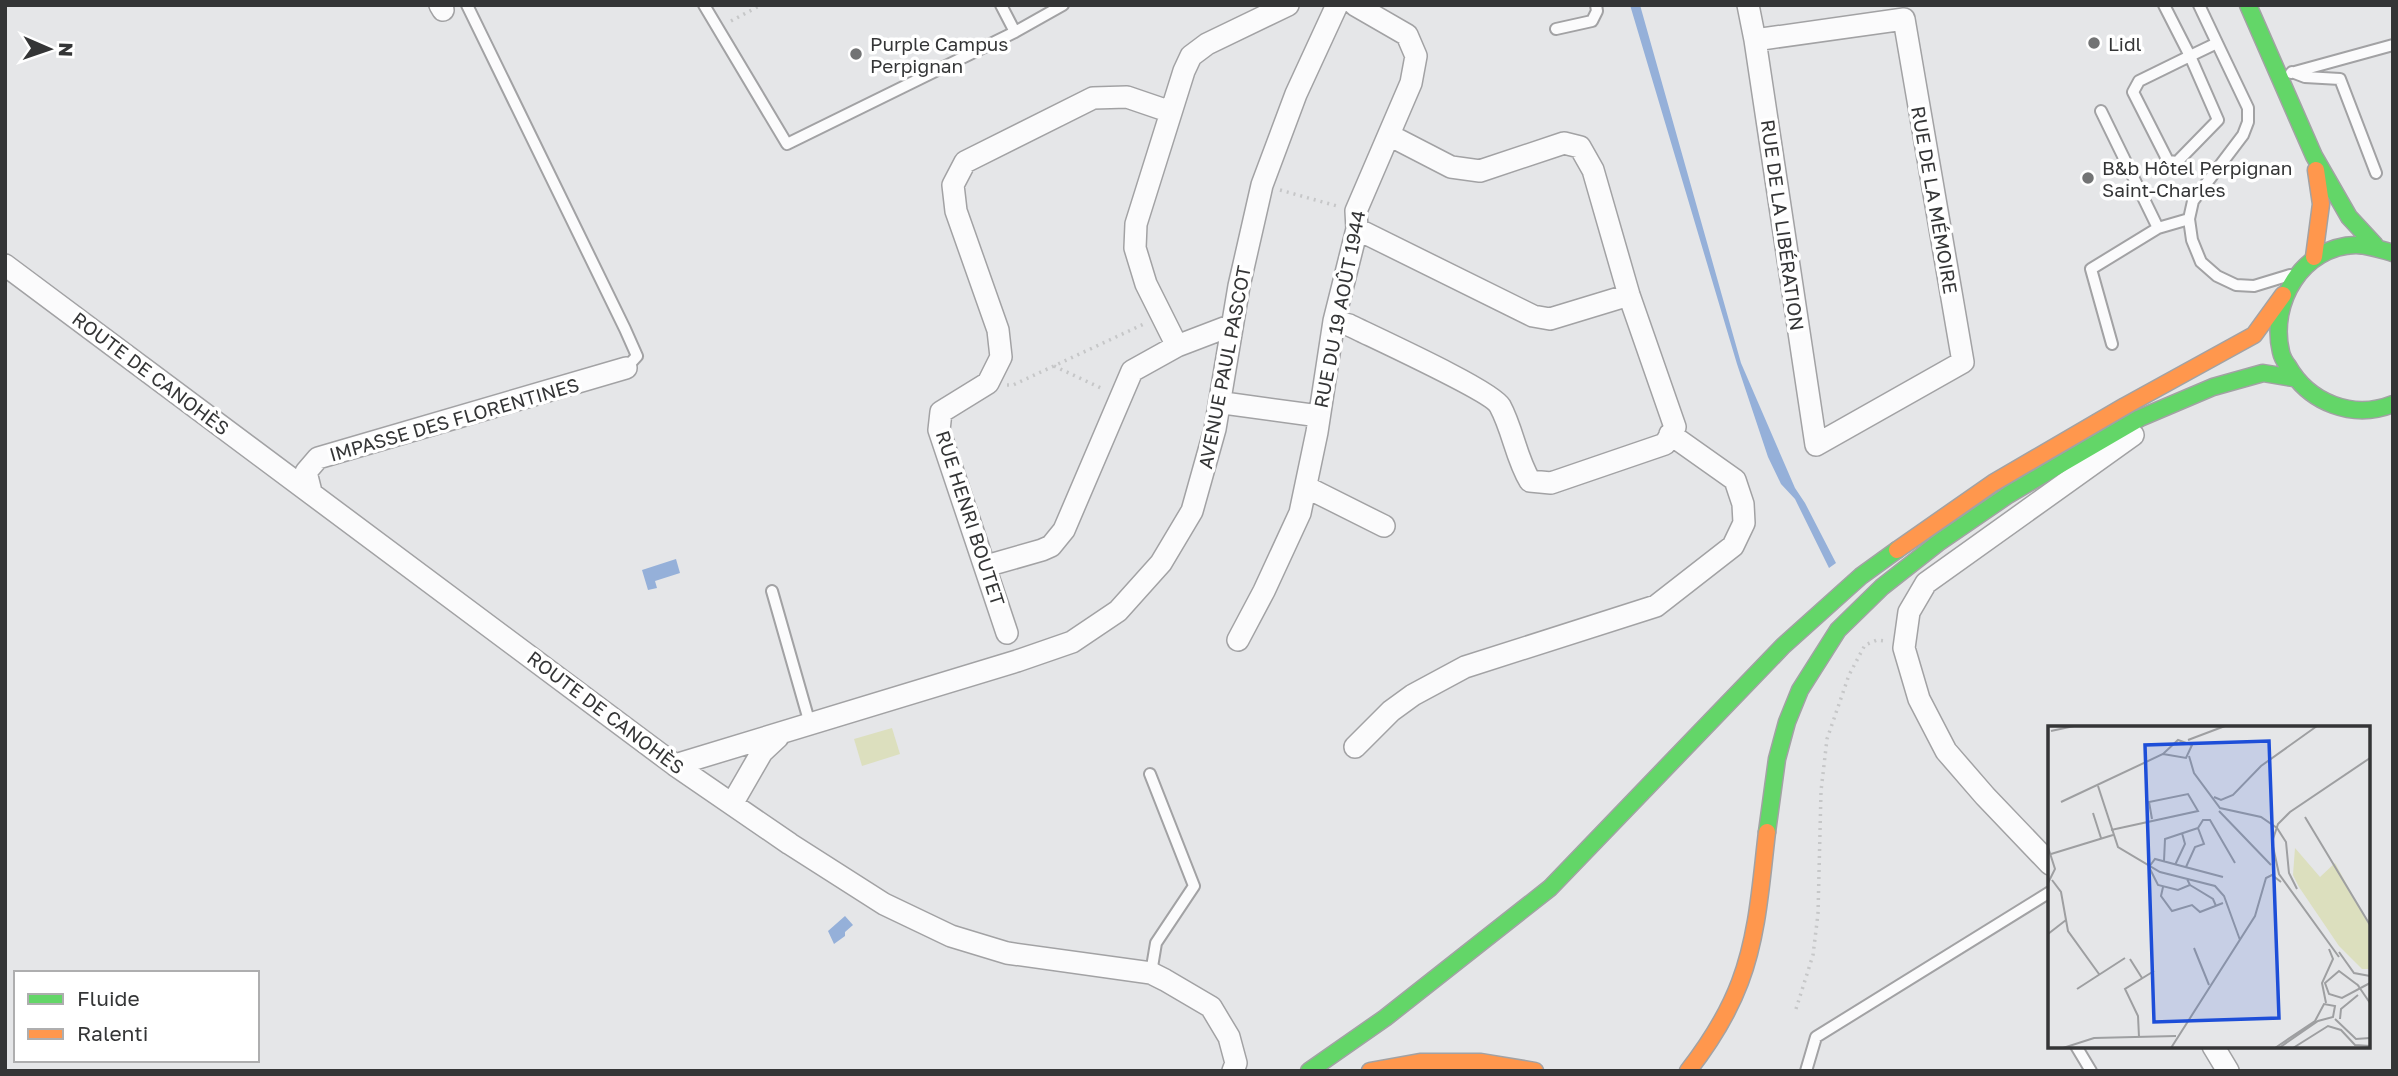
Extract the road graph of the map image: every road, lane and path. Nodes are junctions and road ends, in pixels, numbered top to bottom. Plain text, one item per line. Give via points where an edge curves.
1 (467, 5) edge
2 (704, 5) edge
3 (761, 5) edge
4 (1001, 5) edge
5 (1288, 5) edge
6 (1337, 5) edge
7 (1356, 5) edge
8 (1596, 5) edge
9 (1748, 5) edge
10 (2164, 5) edge
11 (2199, 5) edge
12 (2248, 5) edge
13 (1056, 7) edge
14 (717, 28) junction
15 (1556, 29) dead end
16 (1015, 32) junction
17 (1755, 40) junction
18 (2217, 43) junction
19 (2393, 45) edge
20 (2190, 56) junction
21 (2286, 75) junction
22 (2101, 111) dead end
23 (1171, 112) junction
24 (1389, 135) junction
25 (2314, 156) junction
26 (2376, 173) dead end
27 (1262, 185) junction
28 (2189, 219) junction
29 (1356, 220) junction
30 (2158, 228) junction
31 (2375, 245) junction
32 (2393, 253) edge
33 (2314, 257) junction
34 (5, 265) edge
35 (2295, 274) junction
36 (1629, 295) junction
37 (2283, 295) junction
38 (1162, 315) junction
39 (1334, 321) junction
40 (1232, 324) junction
41 (2112, 344) dead end
42 (1177, 346) junction
43 (1054, 366) junction
44 (626, 368) joint
45 (2293, 378) junction
46 (988, 383) junction
47 (1121, 397) junction
48 (1219, 404) junction
49 (2172, 404) junction
50 (2391, 406) edge
51 (1319, 416) junction
52 (1670, 434) junction
53 (1816, 445) joint
54 (1306, 487) junction
55 (311, 492) junction
56 (1384, 526) dead end
57 (986, 566) junction
58 (772, 591) dead end
59 (1007, 633) dead end
60 (1238, 640) dead end
61 (1905, 641) junction
62 (810, 724) junction
63 (781, 734) junction
64 (1355, 747) dead end
65 (676, 765) junction
66 (1150, 774) dead end
67 (732, 804) junction
68 (2048, 862) edge
69 (2048, 893) edge
70 (1151, 973) junction
71 (1796, 1009) dead end
72 (2077, 1048) edge
73 (2214, 1048) edge
74 (1234, 1067) edge
75 (1309, 1071) edge
76 (1370, 1071) edge
77 (1535, 1071) edge
78 (1688, 1071) edge
79 (1806, 1071) edge
80 (2091, 1071) edge
81 (2228, 1071) edge

1 - 44 lane via 637,356
2 - 14 lane
3 - 14 path
4 - 16 lane
5 - 23 street via 1191,56
6 - 27 street, AVENUE PAUL PASCOT via 1296,94
7 - 24 street, RUE DU 19 AOÛT 1944 via 1407,35 1416,57 1411,83
8 - 15 lane via 1592,21
9 - 17 street, RUE DE LA LIBÉRATION
10 - 20 lane
11 - 18 lane
12 - 21 main road
13 - 16 lane
14 - 16 lane via 787,144
17 - 53 street, RUE DE LA LIBÉRATION
17 - 53 street, RUE DE LA MÉMOIRE via 1904,19 1963,362
18 - 20 lane
18 - 28 lane via 2248,108 2248,122 2193,201
19 - 21 lane
20 - 20 lane via 2218,120 2177,162 2168,161 2133,92 2139,81
21 - 25 main road
21 - 26 lane via 2340,79
22 - 30 lane
23 - 38 street via 1136,223 1135,248
23 - 46 street via 1127,97 1093,98 965,162 953,185 956,211 998,330 1001,357
24 - 29 street, RUE DU 19 AOÛT 1944
24 - 36 street via 1451,167 1480,171 1563,143 1580,147 1593,170
25 - 31 main road via 2350,217
25 - 33 main road via 2321,205
27 - 29 path
27 - 40 street, AVENUE PAUL PASCOT
28 - 30 lane
28 - 35 lane via 2201,262 2217,276 2236,285 2254,286
29 - 36 street via 1533,316 1550,319
29 - 39 street, RUE DU 19 AOÛT 1944
30 - 41 lane via 2091,269
31 - 32 main road
31 - 33 main road via 2344,245
33 - 35 main road
34 - 55 street, ROUTE DE CANOHÈS
35 - 37 main road
36 - 52 street via 1675,427
37 - 45 main road via 2276,323 2280,352
37 - 75 main road via 2254,335 1993,483 1861,576 1783,646 1550,888 1385,1018
38 - 42 street
38 - 43 path
39 - 51 street, RUE DU 19 AOÛT 1944
39 - 52 street via 1500,404 1530,481 1551,483 1665,444
40 - 42 street
40 - 48 street, AVENUE PAUL PASCOT
42 - 47 street via 1132,371
43 - 46 path via 1013,386
43 - 47 path
44 - 55 street, IMPASSE DES FLORENTINES via 318,458 306,472
45 - 49 main road via 2263,373
45 - 50 main road via 2312,397 2336,408 2362,411
46 - 57 street, RUE HENRI BOUTET via 941,412 939,430
47 - 57 street via 1064,530 1042,551
48 - 51 street
48 - 62 street, AVENUE PAUL PASCOT via 1192,511 1161,563 1118,611 1072,642
49 - 61 street via 1926,583 1909,612
49 - 78 main road via 2008,495 1882,587 1838,629 1800,690 1787,722 1777,759 1756,920 1740,982 1710,1042
51 - 54 street, RUE DU 19 AOÛT 1944
52 - 64 street via 1735,480 1744,523 1733,546 1656,607 1465,667 1444,678 1391,711
54 - 56 street
54 - 60 street, RUE DU 19 AOÛT 1944 via 1300,513
55 - 65 street, ROUTE DE CANOHÈS
57 - 59 street, RUE HENRI BOUTET
58 - 62 lane
61 - 68 street via 1919,699 1946,751
61 - 71 path via 1877,640 1865,645 1849,674 1827,739 1818,914 1813,955
62 - 63 street, AVENUE PAUL PASCOT
63 - 65 street, AVENUE PAUL PASCOT
63 - 67 street, AVENUE PAUL PASCOT via 762,752
65 - 67 street, ROUTE DE CANOHÈS
66 - 70 lane via 1194,886 1156,943
67 - 70 street, ROUTE DE CANOHÈS via 884,904 951,936 1007,953
69 - 79 lane via 1816,1037
70 - 74 street, ROUTE DE CANOHÈS via 1211,1007 1229,1037
72 - 80 lane
73 - 81 street
76 - 77 main road via 1420,1062 1481,1062

